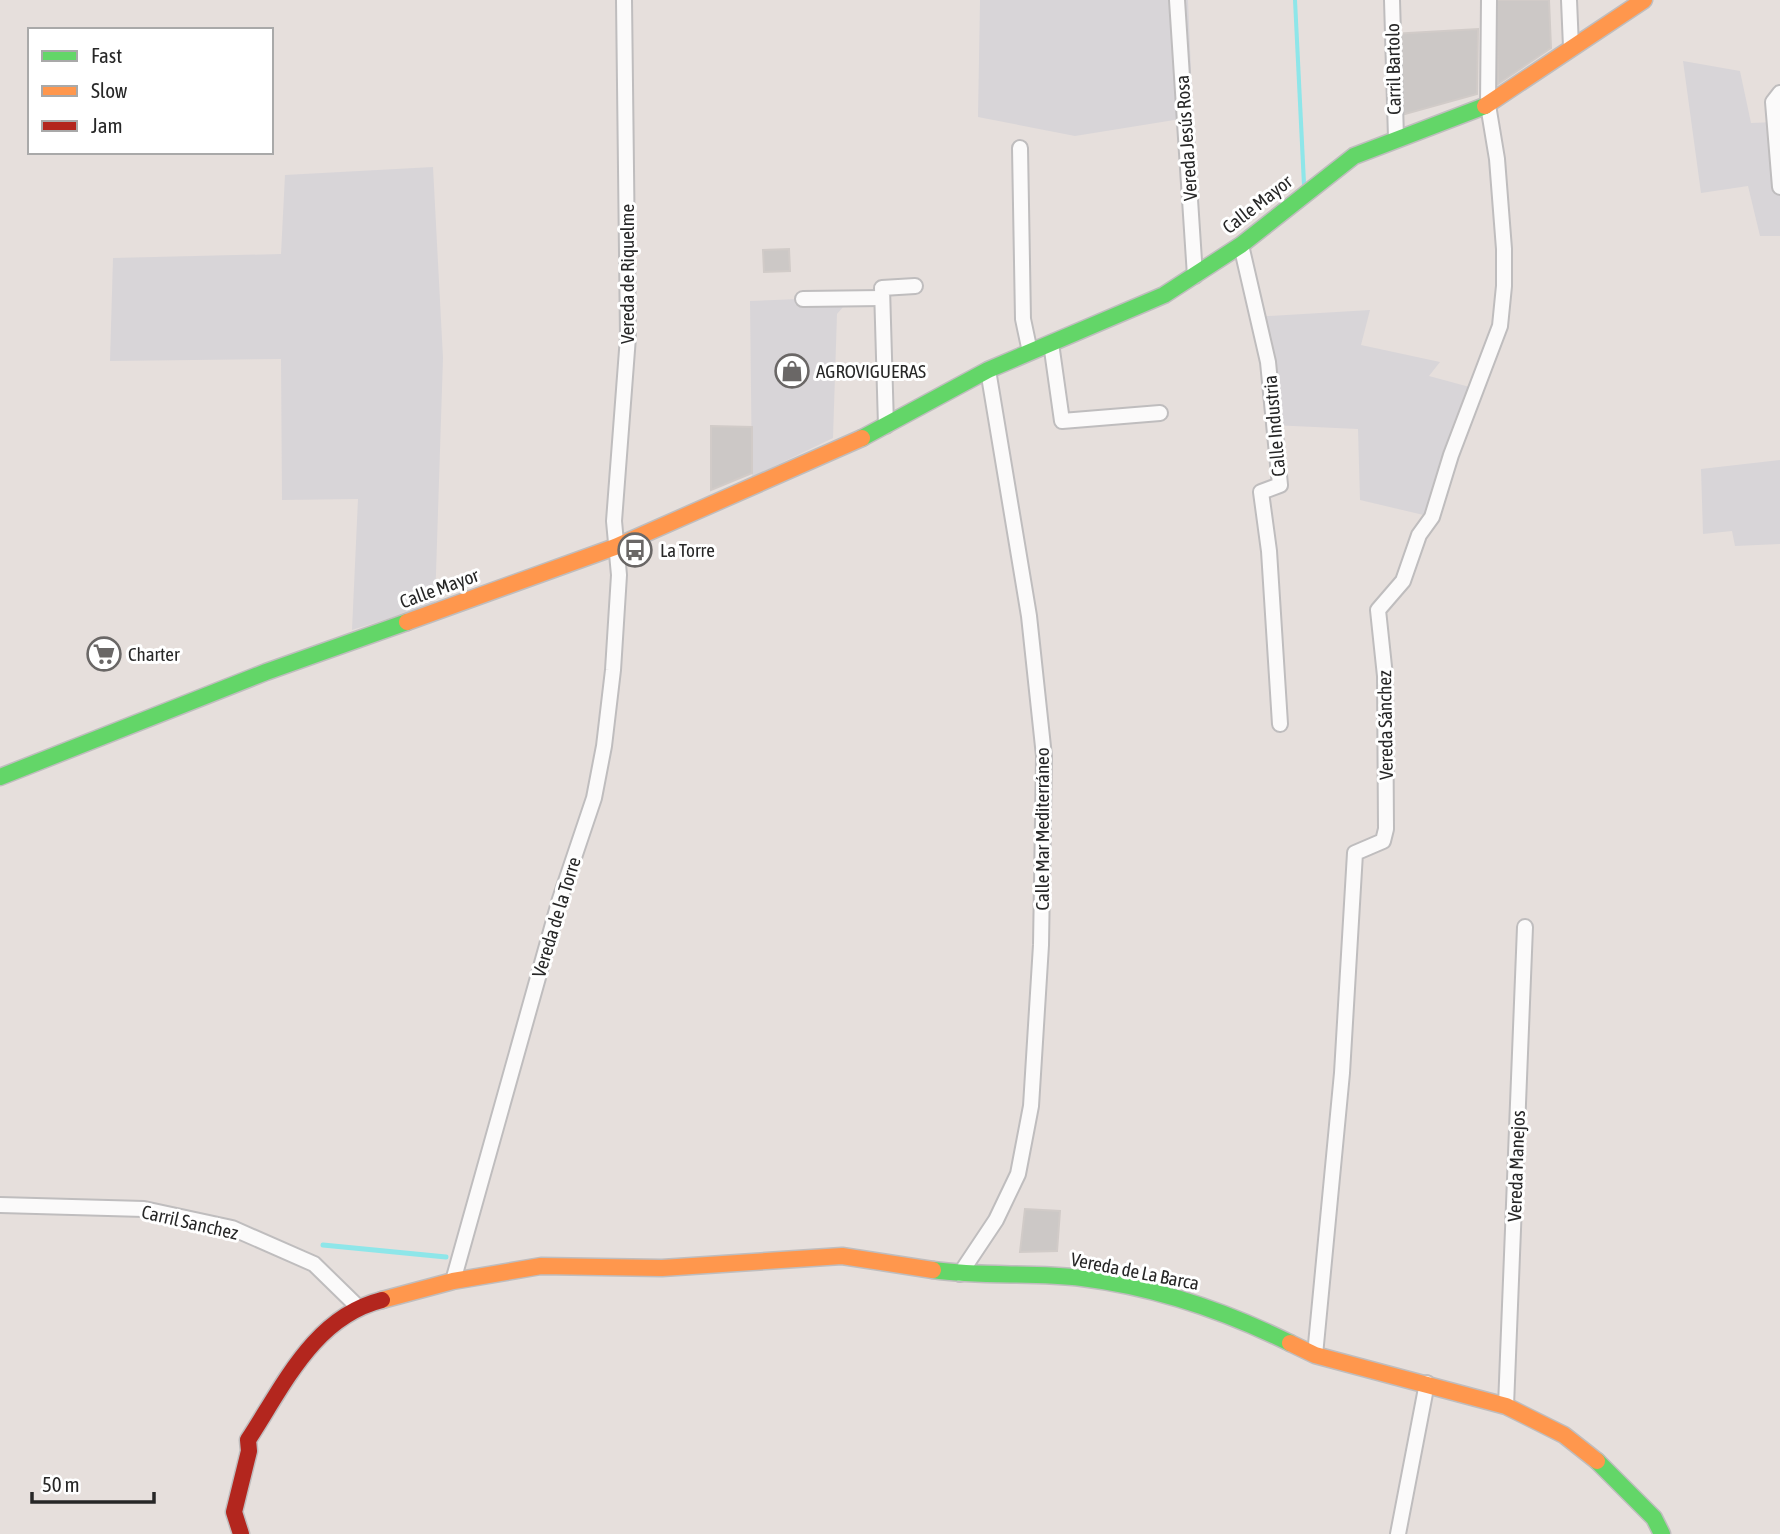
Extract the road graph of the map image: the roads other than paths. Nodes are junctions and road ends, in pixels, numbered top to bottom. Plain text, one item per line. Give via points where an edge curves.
1 (624, 0) edge
2 (1177, 0) edge
3 (1392, 0) edge
4 (1489, 0) edge
5 (1569, 0) edge
6 (1644, 0) edge
7 (1571, 47) junction
8 (1780, 93) edge
9 (1488, 105) junction
10 (1396, 138) junction
11 (1020, 148) dead end
12 (1780, 187) edge
13 (1241, 245) junction
14 (1195, 276) junction
15 (915, 286) dead end
16 (882, 298) junction
17 (803, 299) dead end
18 (1051, 343) junction
19 (1030, 352) junction
20 (988, 370) junction
21 (1160, 413) dead end
22 (886, 426) junction
23 (615, 547) junction
24 (1280, 723) dead end
25 (0, 777) edge
26 (1525, 927) dead end
27 (0, 1205) edge
28 (960, 1274) junction
29 (453, 1281) junction
30 (357, 1306) junction
31 (1315, 1355) junction
32 (1427, 1384) junction
33 (1507, 1406) junction
34 (241, 1534) edge
35 (1398, 1534) edge
36 (1662, 1534) edge

1 - 23 street, Vereda de Riquelme via 628,337
2 - 14 street, Vereda Jesús Rosa
3 - 10 street, Carril Bartolo
4 - 9 street
5 - 7 street
6 - 7 main road, Calle Mayor
7 - 9 main road, Calle Mayor
8 - 12 street via 1773,102
9 - 10 main road, Calle Mayor
9 - 31 street, Vereda Sánchez via 1504,249 1500,326 1432,517 1419,535 1403,581 1378,610 1385,676 1386,829 1383,841 1355,853 1342,1073
10 - 13 main road, Calle Mayor via 1343,163
11 - 19 street via 1023,318
13 - 14 main road, Calle Mayor
13 - 24 street, Calle Industria via 1268,362 1280,485 1261,492
14 - 18 main road, Calle Mayor via 1164,295
15 - 16 street via 882,288
16 - 17 street
16 - 22 street
18 - 19 main road, Calle Mayor
18 - 21 street via 1062,421
19 - 20 main road, Calle Mayor
20 - 22 main road, Calle Mayor
20 - 28 street, Calle Mar Mediterráneo via 1029,616 1045,756 1041,945 1031,1106 1018,1174 996,1220
22 - 23 main road, Calle Mayor
23 - 25 main road, Calle Mayor via 266,672
23 - 29 street, Vereda de la Torre via 619,575 613,670 594,798 557,911
26 - 33 street, Vereda Manejos
27 - 30 street, Carril Sanchez via 144,1209 232,1228 314,1264
28 - 29 main road, Vereda de La Barca via 842,1256 662,1268 541,1266
28 - 31 main road, Vereda de La Barca via 1082,1278 1188,1301 1237,1317
29 - 30 main road, Vereda de La Barca
30 - 34 main road via 317,1335 248,1440 234,1512
31 - 32 main road, Vereda de La Barca
32 - 33 main road, Vereda de La Barca
32 - 35 street
33 - 36 main road, Vereda de La Barca via 1564,1435 1606,1469 1654,1518

